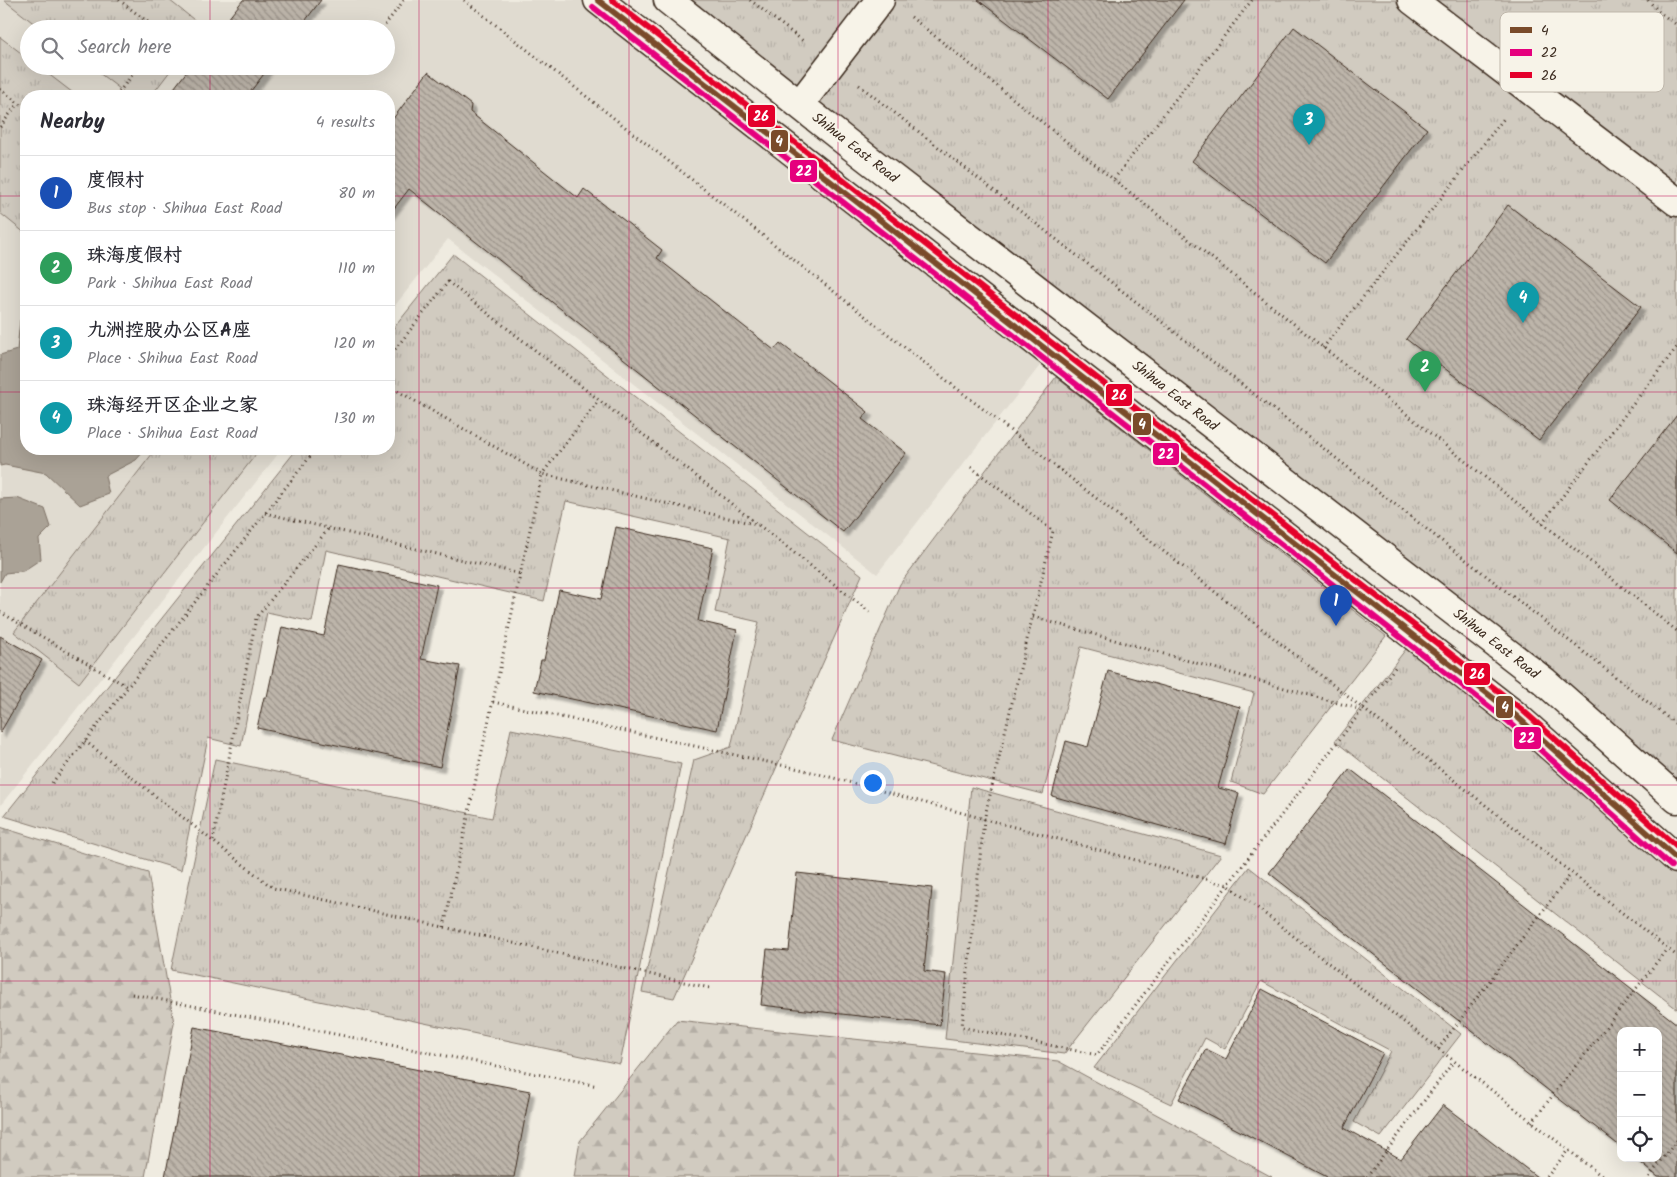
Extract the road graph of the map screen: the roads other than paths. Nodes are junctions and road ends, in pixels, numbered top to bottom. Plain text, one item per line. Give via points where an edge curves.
1 (598, 0) edge
2 (668, 0) edge
3 (880, 0) edge
4 (1412, 0) edge
5 (1500, 67) edge
6 (1533, 92) edge
7 (800, 104) junction
8 (1677, 202) edge
9 (1677, 799) edge
10 (1677, 859) edge

1 - 10 main road via 1515,715
2 - 7 main road, Shihua East Road
3 - 7 main road
4 - 5 main road
6 - 8 main road
7 - 9 main road, Shihua East Road via 1544,681

